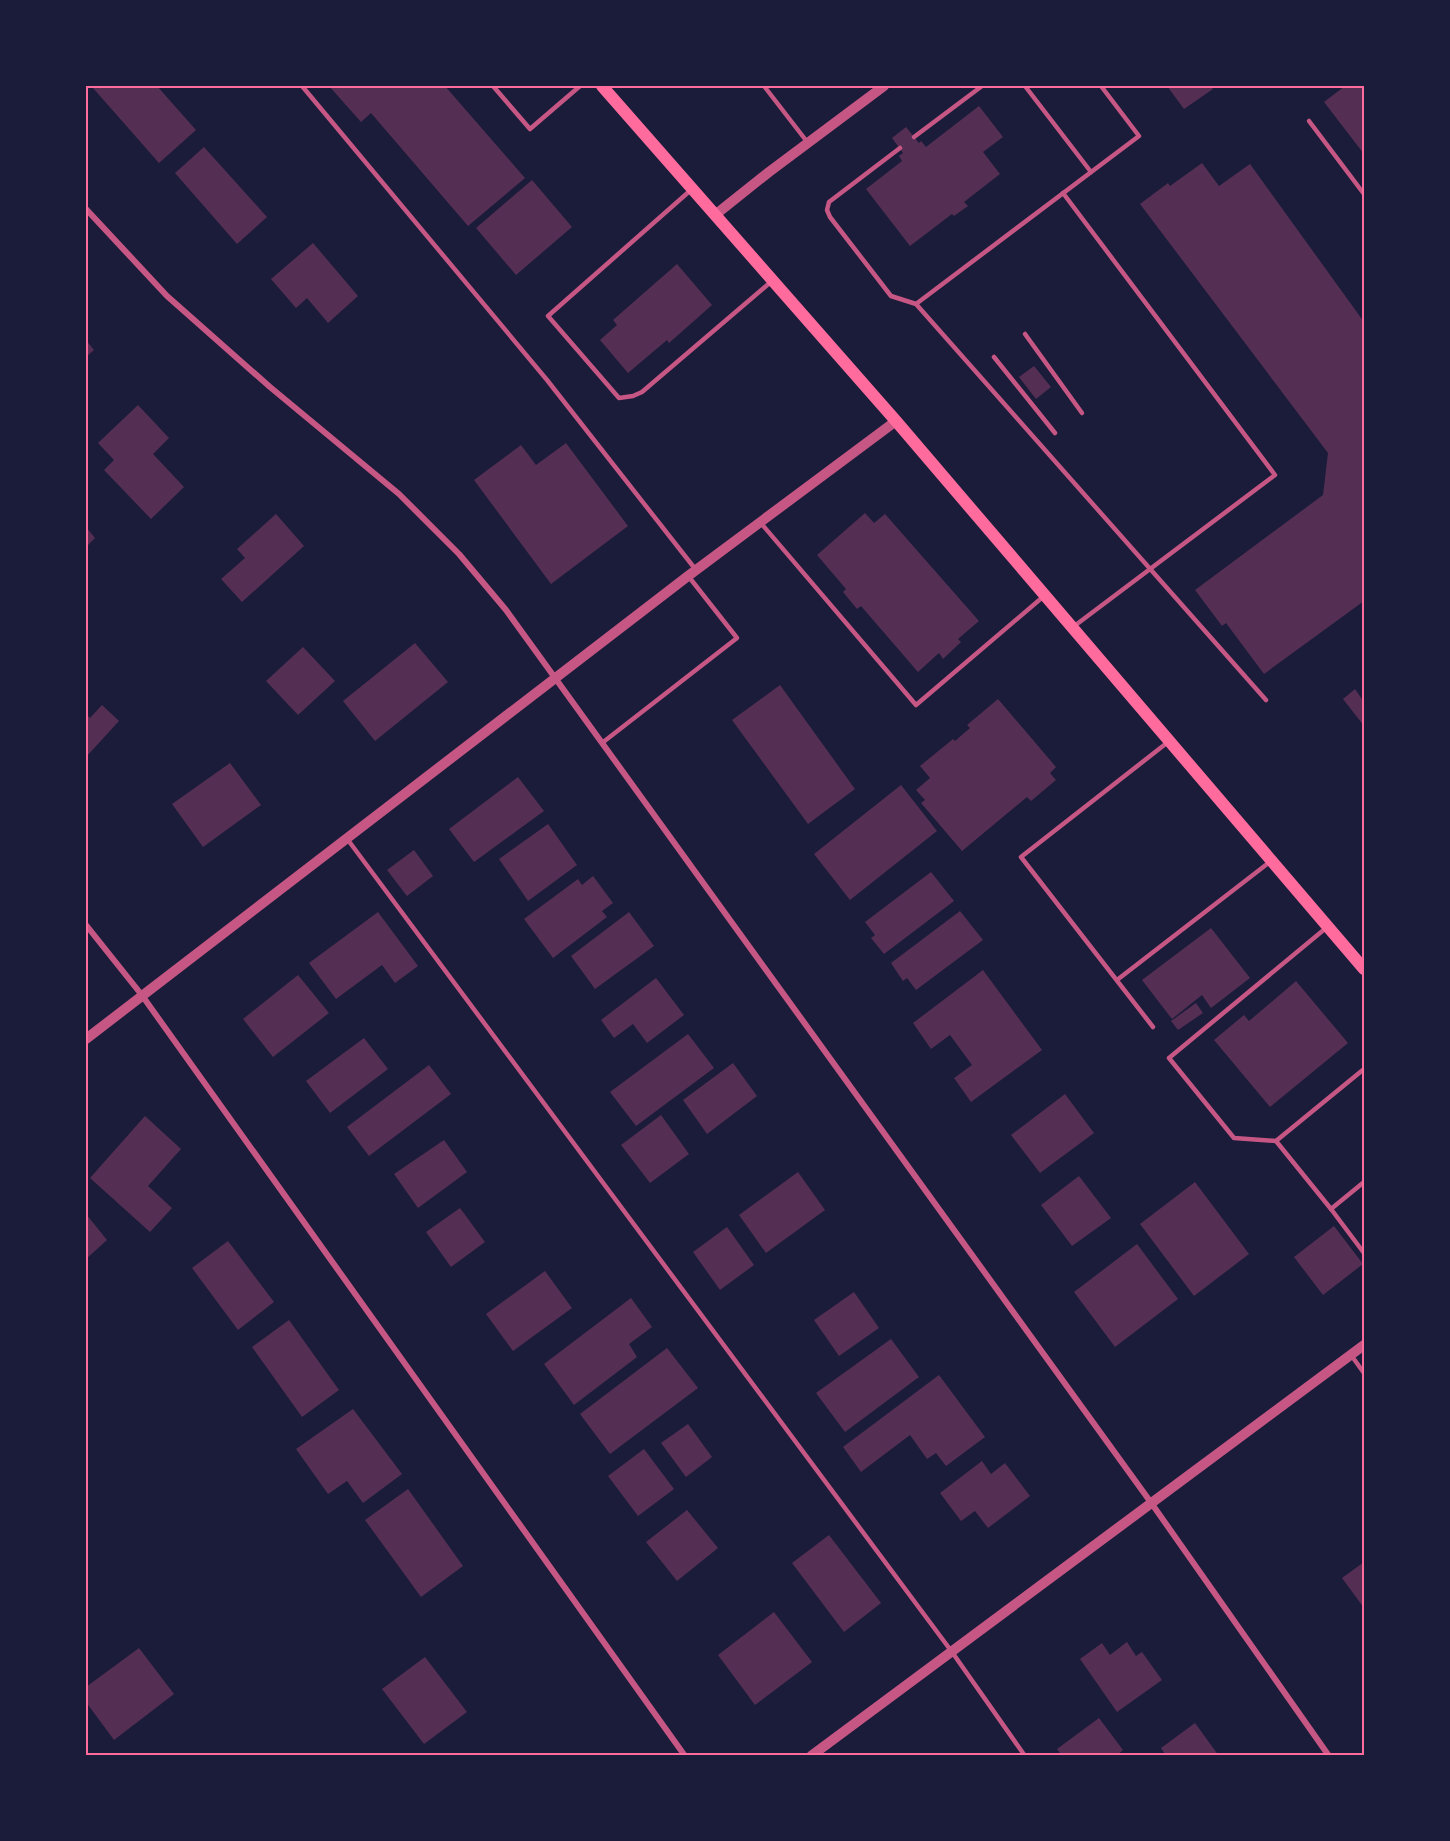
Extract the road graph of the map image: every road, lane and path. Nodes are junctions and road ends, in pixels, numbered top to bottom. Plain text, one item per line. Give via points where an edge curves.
1 (302, 86) edge
2 (493, 86) edge
3 (580, 86) edge
4 (602, 86) edge
5 (765, 86) edge
6 (884, 86) edge
7 (982, 86) edge
8 (1025, 86) edge
9 (1101, 86) edge
10 (1309, 122) dead end
11 (914, 137) dead end
12 (808, 143) junction
13 (900, 148) dead end
14 (1091, 172) junction
15 (693, 188) junction
16 (1063, 193) junction
17 (1365, 194) edge
18 (86, 209) edge
19 (715, 215) junction
20 (772, 281) junction
21 (916, 304) junction
22 (1025, 334) dead end
23 (994, 357) dead end
24 (1082, 413) dead end
25 (896, 421) junction
26 (1055, 433) dead end
27 (760, 522) junction
28 (1150, 569) junction
29 (692, 573) junction
30 (1045, 595) junction
31 (1072, 627) junction
32 (555, 678) junction
33 (1266, 700) dead end
34 (1170, 741) junction
35 (602, 743) junction
36 (347, 837) junction
37 (1272, 860) junction
38 (86, 926) edge
39 (1328, 926) junction
40 (1365, 969) edge
41 (1117, 980) junction
42 (141, 994) junction
43 (1153, 1027) dead end
44 (86, 1038) edge
45 (1365, 1069) edge
46 (1276, 1141) junction
47 (1365, 1182) edge
48 (1331, 1209) junction
49 (1365, 1252) edge
50 (1365, 1345) edge
51 (1351, 1355) junction
52 (1365, 1373) edge
53 (1152, 1504) junction
54 (952, 1652) junction
55 (685, 1755) edge
56 (811, 1755) edge
57 (1025, 1755) edge
58 (1329, 1755) edge

1 - 29 lane via 547,380
2 - 3 lane via 531,129
4 - 15 main road
5 - 12 lane
6 - 12 street
7 - 11 lane
8 - 14 lane
9 - 14 lane via 1139,136
10 - 17 lane
12 - 19 street
13 - 21 lane via 829,202 827,210 891,296
14 - 16 lane
15 - 19 main road
15 - 20 lane via 548,316 620,398 633,396
16 - 21 lane
16 - 28 lane via 1275,475
18 - 32 street via 167,297 422,516 506,610
19 - 20 main road
20 - 25 main road
21 - 28 lane
22 - 24 lane
23 - 26 lane
25 - 27 street
25 - 30 main road
27 - 29 street
27 - 30 lane via 916,705
28 - 31 lane
28 - 33 lane
29 - 32 street
29 - 35 lane via 737,638
30 - 31 main road
31 - 34 main road
32 - 35 street
32 - 36 street
34 - 37 main road
34 - 41 lane via 1021,857
35 - 53 street
36 - 42 street
36 - 54 lane
37 - 39 main road
37 - 41 lane
38 - 42 street
39 - 40 main road
39 - 46 lane via 1169,1058 1234,1138
41 - 43 lane
42 - 44 street
42 - 55 street
45 - 46 lane
46 - 48 lane
47 - 48 lane
48 - 49 lane
50 - 51 street
51 - 52 lane
51 - 53 street
53 - 54 street
53 - 58 street
54 - 56 street
54 - 57 lane

